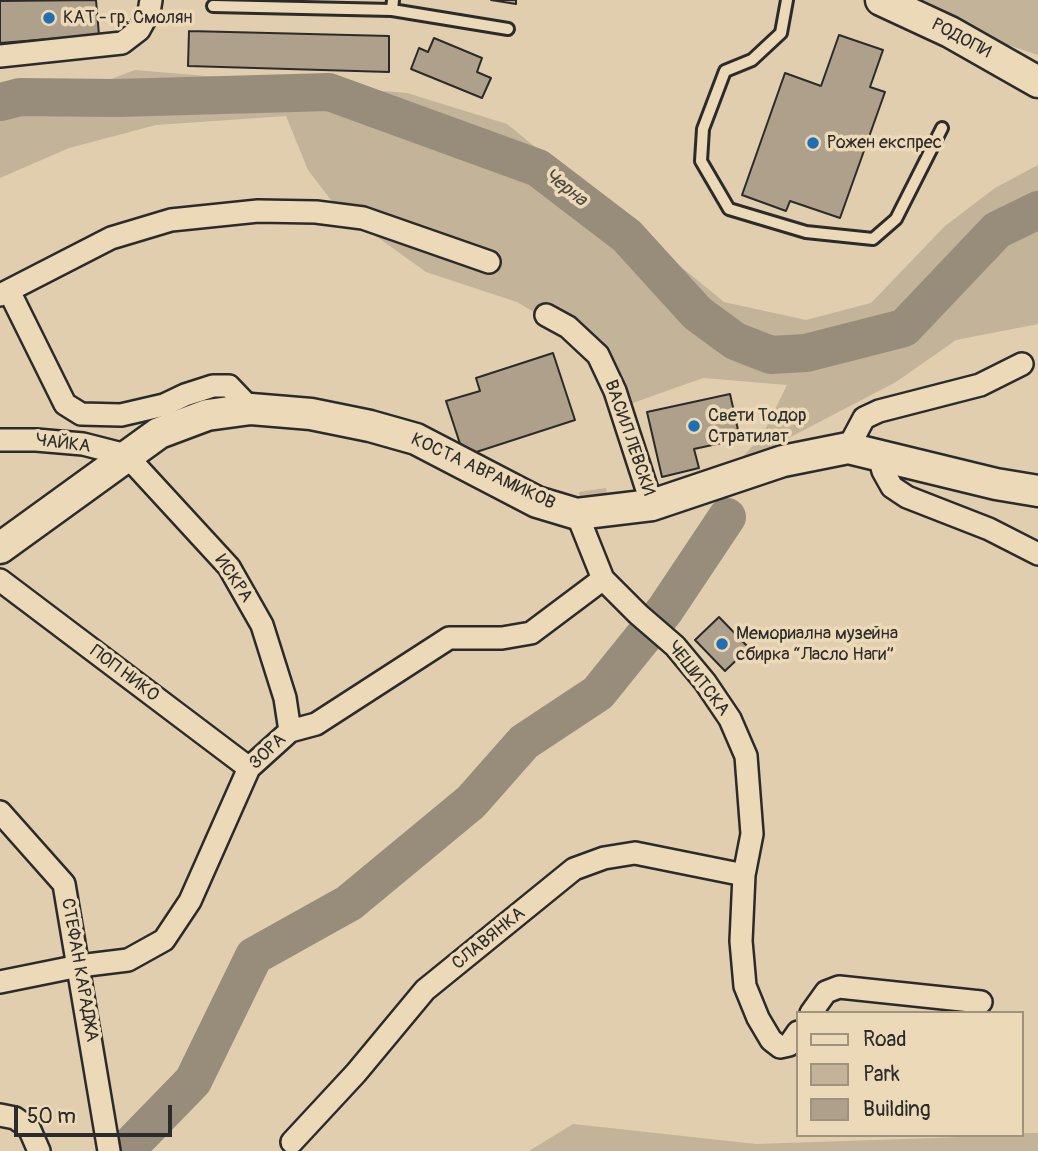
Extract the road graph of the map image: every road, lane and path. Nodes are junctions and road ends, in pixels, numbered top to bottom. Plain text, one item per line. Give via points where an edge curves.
1 (151, 0) edge
2 (787, 0) edge
3 (881, 0) edge
4 (392, 5) edge
5 (213, 6) dead end
6 (508, 29) dead end
7 (0, 56) edge
8 (1038, 82) edge
9 (942, 128) dead end
10 (489, 262) dead end
11 (4, 293) edge
12 (546, 315) dead end
13 (1022, 364) dead end
14 (251, 409) junction
15 (0, 440) edge
16 (848, 448) junction
17 (126, 455) junction
18 (879, 456) junction
19 (1038, 491) edge
20 (652, 505) junction
21 (577, 514) junction
22 (0, 548) edge
23 (1038, 554) edge
24 (603, 579) junction
25 (0, 580) edge
26 (290, 731) junction
27 (249, 768) junction
28 (0, 812) edge
29 (744, 875) junction
30 (79, 966) junction
31 (0, 982) edge
32 (981, 1002) dead end
33 (812, 1011) edge
34 (796, 1034) edge
35 (0, 1115) edge
36 (292, 1142) dead end
37 (39, 1151) edge
38 (109, 1151) edge

1 - 7 street via 139,30 122,43
2 - 9 lane via 780,33 752,60 725,71 703,129 701,161 729,209 806,232 873,239 896,219
3 - 8 street, РОДОПИ via 950,32
4 - 5 lane
4 - 6 lane
10 - 11 street via 363,218 258,211 171,220 111,238
11 - 14 street via 65,404 81,414 121,415 213,386 229,386
12 - 20 street, ВАСИЛ ЛЕВСКИ via 568,327 598,355 615,391
13 - 16 street via 979,385 863,418
14 - 17 street, КОСТА АВРАМИКОВ via 208,415 172,428
14 - 21 street, КОСТА АВРАМИКОВ via 311,414 416,439 537,502
15 - 17 street, ЧАЙКА via 83,444
16 - 18 street, КОСТА АВРАМИКОВ
16 - 20 street, КОСТА АВРАМИКОВ via 783,461
17 - 22 street, КОСТА АВРАМИКОВ
17 - 26 street, ИСКРА via 229,567 262,625 285,698
18 - 19 street, КОСТА АВРАМИКОВ
18 - 23 street via 892,487 907,497
20 - 21 street, КОСТА АВРАМИКОВ
21 - 24 street, ЧЕШИТСКА
24 - 26 street, ЗОРА via 531,633 449,638 316,724
24 - 29 street, ЧЕШИТСКА via 675,646 730,719 746,756 752,834
25 - 27 street, ПОП НИКО
26 - 27 street, ЗОРА
27 - 30 street, ЗОРА via 190,901 164,940 128,960
28 - 30 street, СТЕФАН КАРАДЖА via 64,884
29 - 34 street, ЧЕШИТСКА via 740,941 745,986 771,1040 780,1047 789,1045
29 - 36 street, СЛАВЯНКА via 635,853 574,869 425,990
30 - 31 street, ЗОРА
30 - 38 street, СТЕФАН КАРАДЖА
32 - 33 street via 839,987 826,992
35 - 37 street via 29,1128

